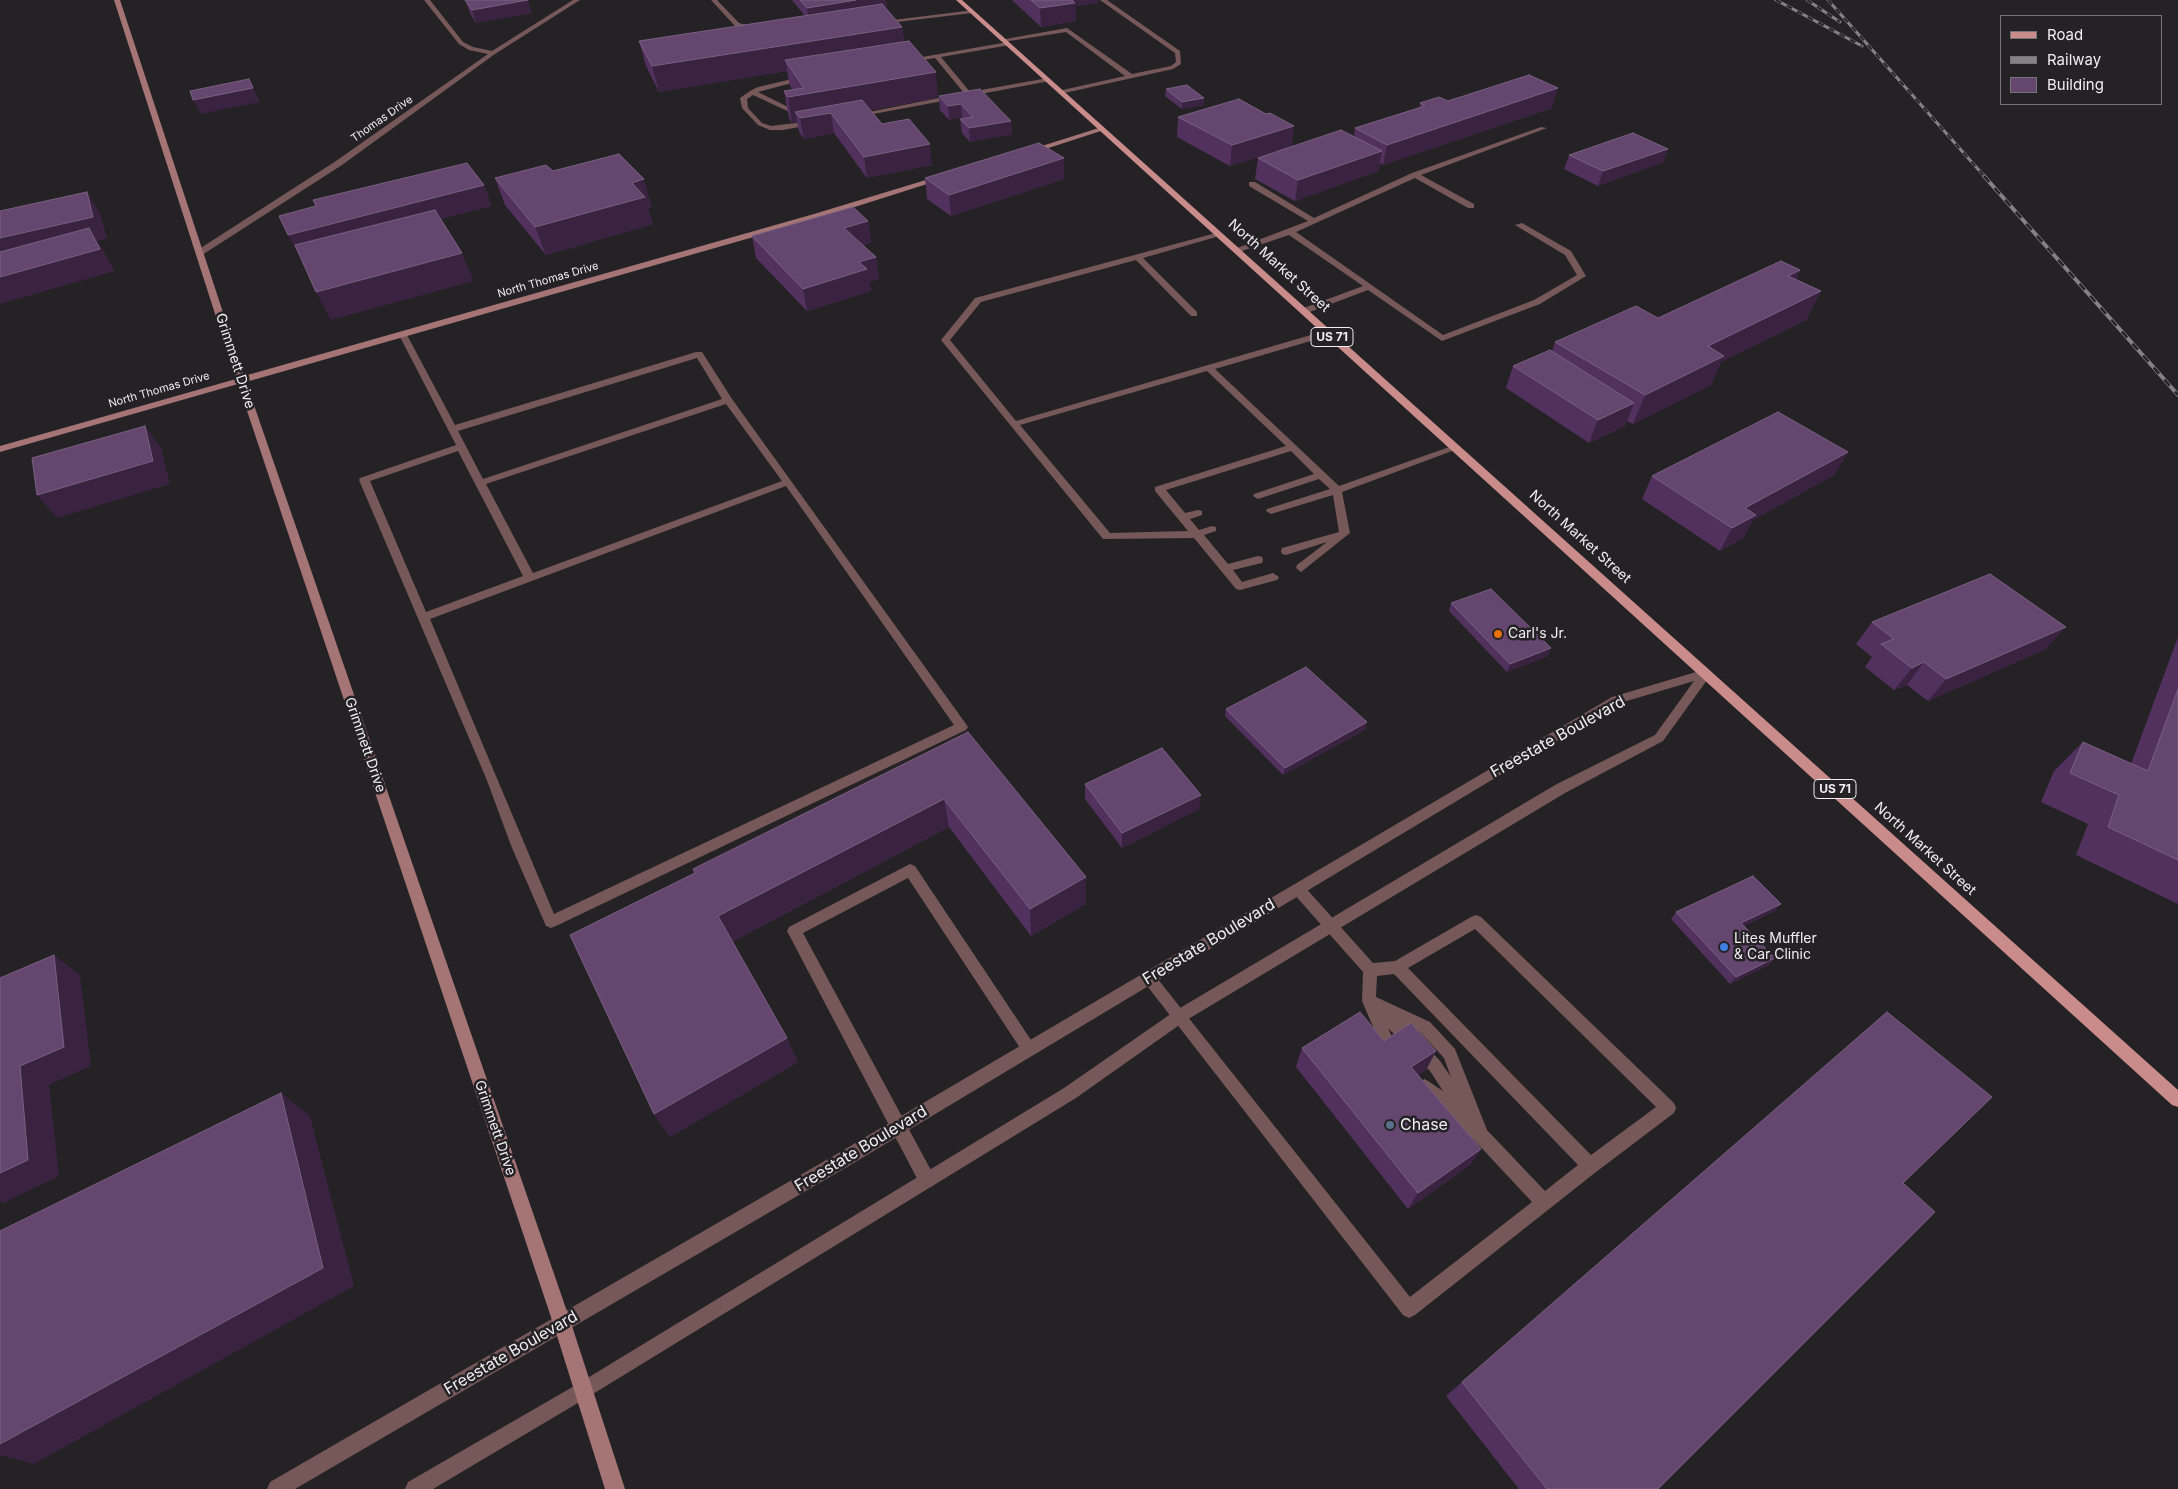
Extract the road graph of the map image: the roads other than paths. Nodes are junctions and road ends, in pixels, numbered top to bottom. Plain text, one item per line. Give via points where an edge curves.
1 (117, 0) edge
2 (427, 0) edge
3 (577, 0) edge
4 (714, 0) edge
5 (959, 0) edge
6 (1103, 0) edge
7 (972, 11) junction
8 (872, 22) edge
9 (760, 28) edge
10 (1005, 42) junction
11 (493, 53) junction
12 (936, 56) junction
13 (898, 63) edge
14 (1130, 76) junction
15 (814, 77) edge
16 (1048, 80) junction
17 (752, 92) junction
18 (1060, 92) junction
19 (970, 95) junction
20 (798, 114) edge
21 (852, 116) edge
22 (822, 121) edge
23 (1543, 128) dead end
24 (1102, 130) junction
25 (1024, 153) edge
26 (1415, 175) junction
27 (949, 176) edge
28 (1252, 184) dead end
29 (1471, 206) dead end
30 (1313, 221) junction
31 (1519, 226) dead end
32 (1290, 232) junction
33 (1219, 235) junction
34 (1236, 250) junction
35 (199, 253) junction
36 (1138, 257) junction
37 (1369, 288) junction
38 (1304, 311) junction
39 (1194, 314) dead end
40 (1328, 333) junction
41 (403, 334) junction
42 (1209, 368) junction
43 (241, 380) junction
44 (728, 400) junction
45 (1015, 424) junction
46 (453, 430) junction
47 (462, 446) junction
48 (1291, 448) junction
49 (1455, 448) junction
50 (0, 449) edge
51 (1321, 476) junction
52 (788, 482) junction
53 (480, 483) junction
54 (1337, 490) junction
55 (1258, 496) dead end
56 (1271, 511) dead end
57 (1198, 513) dead end
58 (1182, 518) junction
59 (1212, 529) dead end
60 (1345, 533) junction
61 (1197, 534) junction
62 (1286, 551) dead end
63 (1258, 560) dead end
64 (1226, 568) junction
65 (1301, 568) dead end
66 (1273, 577) dead end
67 (530, 578) junction
68 (424, 617) junction
69 (1706, 673) junction
70 (1298, 889) junction
71 (1330, 927) junction
72 (1397, 967) junction
73 (1370, 970) junction
74 (1148, 978) junction
75 (1369, 1001) junction
76 (1180, 1016) junction
77 (1029, 1049) junction
78 (1390, 1050) edge
79 (1414, 1077) edge
80 (2178, 1100) edge
81 (899, 1126) junction
82 (1481, 1135) junction
83 (1590, 1166) junction
84 (927, 1180) junction
85 (1544, 1203) junction
86 (562, 1323) junction
87 (582, 1391) junction
88 (277, 1489) edge
89 (415, 1489) edge
90 (615, 1489) edge

1 - 35 main road, Grimmett Drive
2 - 11 street via 461,43 471,49
3 - 11 street, Thomas Drive
4 - 9 street via 737,25
5 - 7 main road, North Market Street / US 71
6 - 14 street via 1178,52 1180,60 1173,66
7 - 8 street
7 - 10 main road, North Market Street / US 71
10 - 12 street
10 - 14 street via 1067,30
10 - 16 main road, North Market Street / US 71
11 - 35 street, Thomas Drive via 339,163
12 - 13 street
12 - 19 street
14 - 18 street
15 - 17 street via 777,83
16 - 18 main road, North Market Street / US 71
16 - 19 street
17 - 20 street
17 - 22 street via 744,98 745,108 760,124 783,128
18 - 24 main road, North Market Street / US 71
19 - 21 street
23 - 26 street
24 - 25 main road
24 - 33 main road, North Market Street / US 71
26 - 29 street
26 - 30 street
27 - 41 main road, North Thomas Drive
28 - 30 street
30 - 32 street
31 - 37 street via 1568,253 1582,276 1537,302 1442,338
32 - 34 street
32 - 37 street
33 - 34 main road, North Market Street / US 71
33 - 36 street
34 - 38 main road, North Market Street / US 71
35 - 43 main road, Grimmett Drive
36 - 39 street
36 - 45 street via 978,300 945,340
37 - 38 street
38 - 40 main road, North Market Street / US 71
40 - 42 street
40 - 49 main road, North Market Street / US 71
41 - 43 main road, North Thomas Drive
41 - 46 street
42 - 45 street
42 - 48 street
43 - 50 main road, North Thomas Drive
43 - 86 main road, Grimmett Drive
44 - 46 street via 699,354
44 - 52 street
44 - 53 street
45 - 61 street via 1107,537
46 - 47 street
47 - 53 street
47 - 68 street via 364,480
48 - 51 street
48 - 58 street via 1158,489
49 - 54 street
49 - 69 main road, North Market Street / US 71
51 - 54 street
51 - 55 street
52 - 67 street
52 - 68 street via 962,728 551,922
53 - 67 street
54 - 56 street
54 - 60 street
57 - 58 street
58 - 61 street
59 - 61 street
60 - 62 street
60 - 65 street
61 - 64 street
63 - 64 street
64 - 66 street via 1240,586
67 - 68 street
69 - 70 street, Freestate Boulevard via 1616,700
69 - 71 street via 1659,738 1560,789
69 - 80 main road, North Market Street / US 71
70 - 71 street
70 - 74 street, Freestate Boulevard
71 - 73 street
71 - 76 street
72 - 73 street
72 - 83 street
72 - 83 street via 1476,921 1668,1108
73 - 75 street
74 - 76 street
74 - 77 street, Freestate Boulevard
75 - 78 street
75 - 82 street via 1435,1066
76 - 84 street via 1070,1093
76 - 85 street via 1409,1309
77 - 81 street, Freestate Boulevard
77 - 81 street via 910,870 794,930
79 - 82 street
81 - 84 street
81 - 86 street, Freestate Boulevard
82 - 85 street
83 - 85 street
84 - 87 street
86 - 87 main road, Grimmett Drive
86 - 88 street, Freestate Boulevard
87 - 89 street
87 - 90 main road, Grimmett Drive

